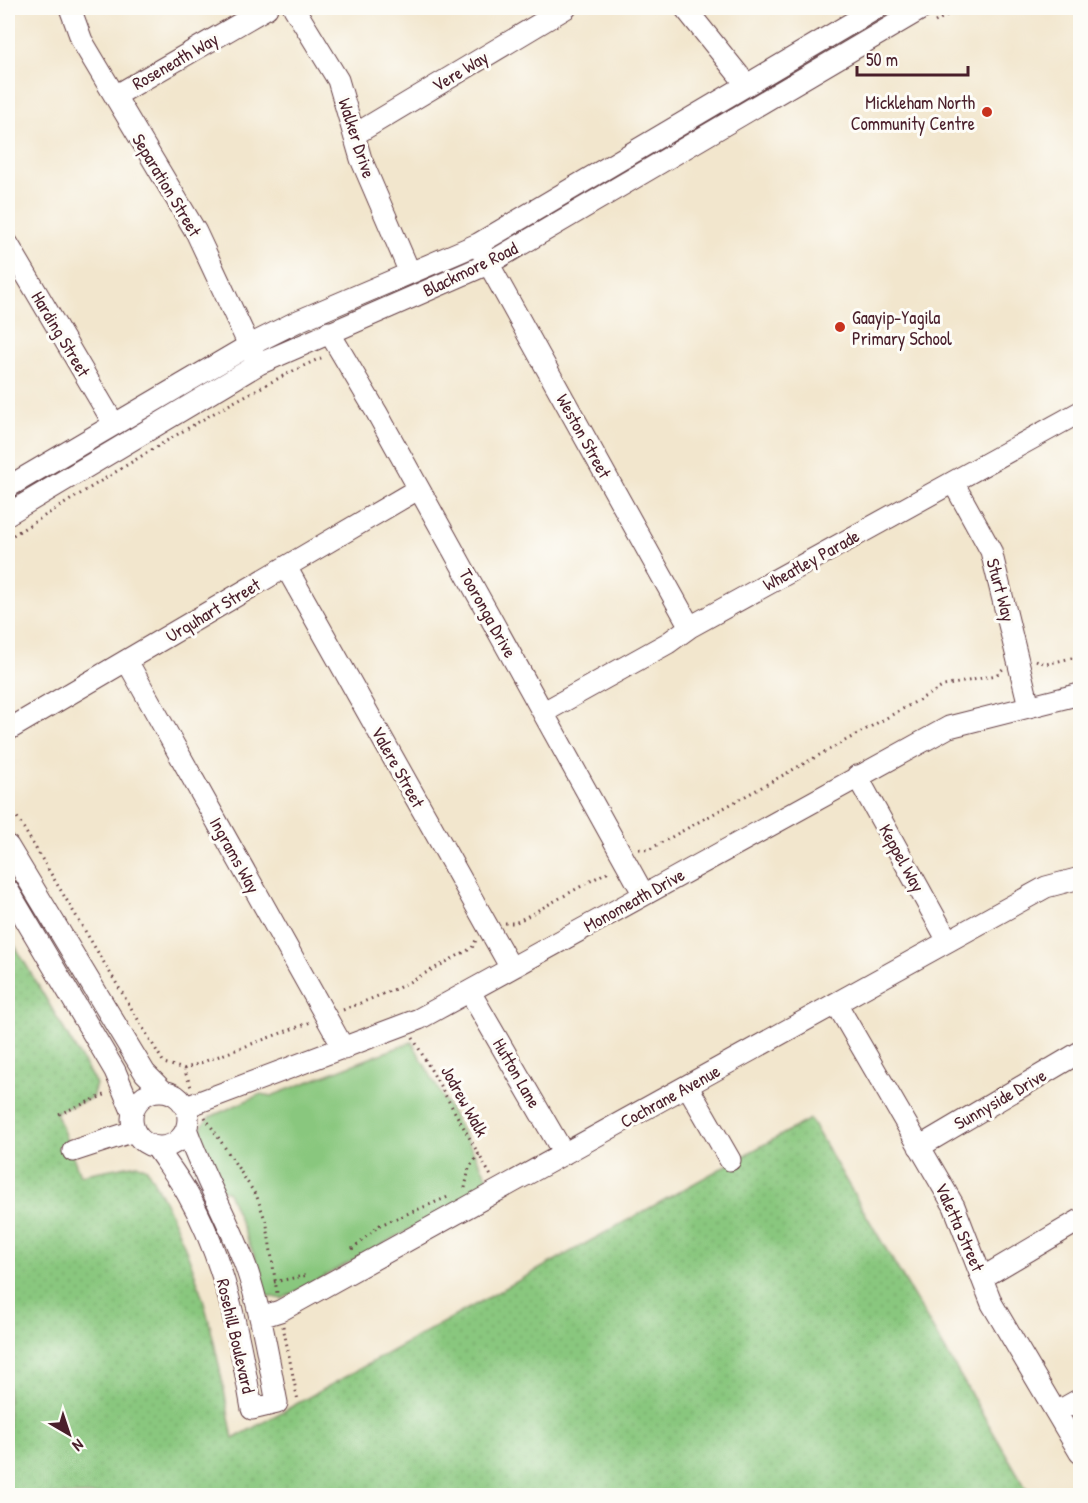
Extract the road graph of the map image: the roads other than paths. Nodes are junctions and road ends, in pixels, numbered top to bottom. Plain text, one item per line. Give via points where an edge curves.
1 (70, 8) edge
2 (267, 8) edge
3 (294, 8) edge
4 (566, 8) edge
5 (685, 8) edge
6 (877, 8) edge
7 (923, 8) edge
8 (746, 84) junction
9 (115, 96) junction
10 (354, 135) junction
11 (8, 244) edge
12 (478, 244) junction
13 (488, 264) junction
14 (410, 273) junction
15 (329, 332) junction
16 (248, 346) junction
17 (259, 364) junction
18 (1080, 412) edge
19 (114, 424) junction
20 (953, 482) junction
21 (8, 487) edge
22 (418, 489) junction
23 (8, 514) edge
24 (286, 567) junction
25 (690, 627) junction
26 (127, 662) junction
27 (1080, 694) edge
28 (1029, 706) junction
29 (544, 712) junction
30 (8, 730) edge
31 (857, 776) junction
32 (8, 846) edge
33 (1080, 878) edge
34 (8, 890) edge
35 (644, 895) junction
36 (948, 940) junction
37 (511, 968) junction
38 (470, 992) junction
39 (836, 1003) junction
40 (344, 1049) junction
41 (1080, 1052) edge
42 (688, 1087) junction
43 (163, 1090) junction
44 (186, 1107) junction
45 (133, 1121) junction
46 (187, 1131) junction
47 (156, 1146) junction
48 (919, 1147) junction
49 (73, 1151) dead end
50 (564, 1154) junction
51 (730, 1160) dead end
52 (1080, 1220) edge
53 (982, 1278) junction
54 (261, 1317) junction
55 (1080, 1399) edge
56 (1057, 1412) junction
57 (1080, 1453) edge

1 - 9 street, Separation Street via 82,41
2 - 9 street, Roseneath Way
3 - 10 street, Walker Drive via 338,80
4 - 10 street, Vere Way
5 - 8 street
6 - 8 street, Blackmore Road
7 - 13 street, Blackmore Road
8 - 12 street, Blackmore Road
9 - 16 street, Separation Street via 196,232
10 - 14 street, Walker Drive
11 - 19 street, Harding Street
12 - 13 street, Weston Street
12 - 14 street, Blackmore Road
13 - 15 street, Blackmore Road
13 - 25 street, Weston Street
14 - 16 street, Blackmore Road
15 - 17 street, Blackmore Road
15 - 22 street, Tooronga Drive
16 - 17 street, Separation Street
16 - 19 street, Blackmore Road
17 - 23 street, Blackmore Road
18 - 20 street, Wheatley Parade
19 - 21 street, Blackmore Road
20 - 25 street, Wheatley Parade
20 - 28 street, Sturt Way via 991,551
22 - 24 street, Urquhart Street
22 - 29 street, Tooronga Drive
24 - 26 street, Urquhart Street
24 - 37 street, Valere Street
25 - 29 street, Wheatley Parade
26 - 30 street, Urquhart Street
26 - 40 street, Ingrams Way
27 - 28 street, Monomeath Drive
28 - 31 street, Monomeath Drive via 949,727
29 - 35 street, Tooronga Drive
31 - 35 street, Monomeath Drive
31 - 36 street, Keppel Way
32 - 43 street via 146,1073
33 - 36 street, Cochrane Avenue via 1046,887
34 - 45 street via 115,1071
35 - 37 street, Monomeath Drive
36 - 39 street, Cochrane Avenue
37 - 38 street, Monomeath Drive
38 - 40 street, Monomeath Drive via 406,1026
38 - 50 street, Hutton Lane
39 - 42 street, Cochrane Avenue
39 - 48 street, Valetta Street
40 - 44 street, Monomeath Drive
41 - 48 street, Sunnyside Drive
42 - 50 street, Cochrane Avenue
42 - 51 street
43 - 44 street via 179,1097
43 - 45 street via 139,1100
44 - 46 street
45 - 47 street via 145,1143
45 - 49 street
46 - 47 street via 174,1143
46 - 54 street, Rosehill Boulevard via 246,1267
47 - 54 street, Rosehill Boulevard via 187,1193 214,1251 236,1326 252,1409 277,1403
48 - 53 street, Valetta Street via 954,1206
50 - 54 street, Cochrane Avenue via 491,1183 280,1311
52 - 53 street
53 - 56 street, Valetta Street via 992,1305
55 - 56 street
56 - 57 street, Valetta Street

